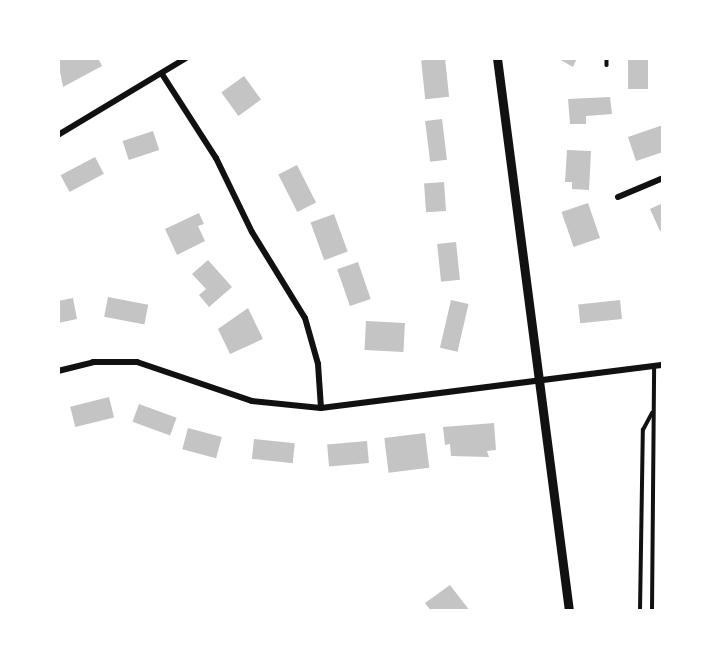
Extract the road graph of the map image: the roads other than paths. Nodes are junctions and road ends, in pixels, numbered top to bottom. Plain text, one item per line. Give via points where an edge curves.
1 (186, 58) edge
2 (496, 58) edge
3 (607, 58) edge
4 (607, 65) dead end
5 (162, 74) junction
6 (58, 135) edge
7 (663, 178) edge
8 (618, 197) dead end
9 (663, 365) edge
10 (654, 367) junction
11 (58, 372) edge
12 (537, 382) junction
13 (321, 408) junction
14 (652, 412) junction
15 (569, 611) edge
16 (640, 611) edge
17 (652, 611) edge

1 - 5 street
2 - 12 main road
3 - 4 lane
5 - 6 street
5 - 13 street via 300,306 318,364
7 - 8 street
9 - 10 street
10 - 12 street
10 - 14 lane
11 - 13 street via 93,362 137,362 252,401
12 - 13 street
12 - 15 main road
14 - 16 lane via 643,430
14 - 17 lane via 656,432

